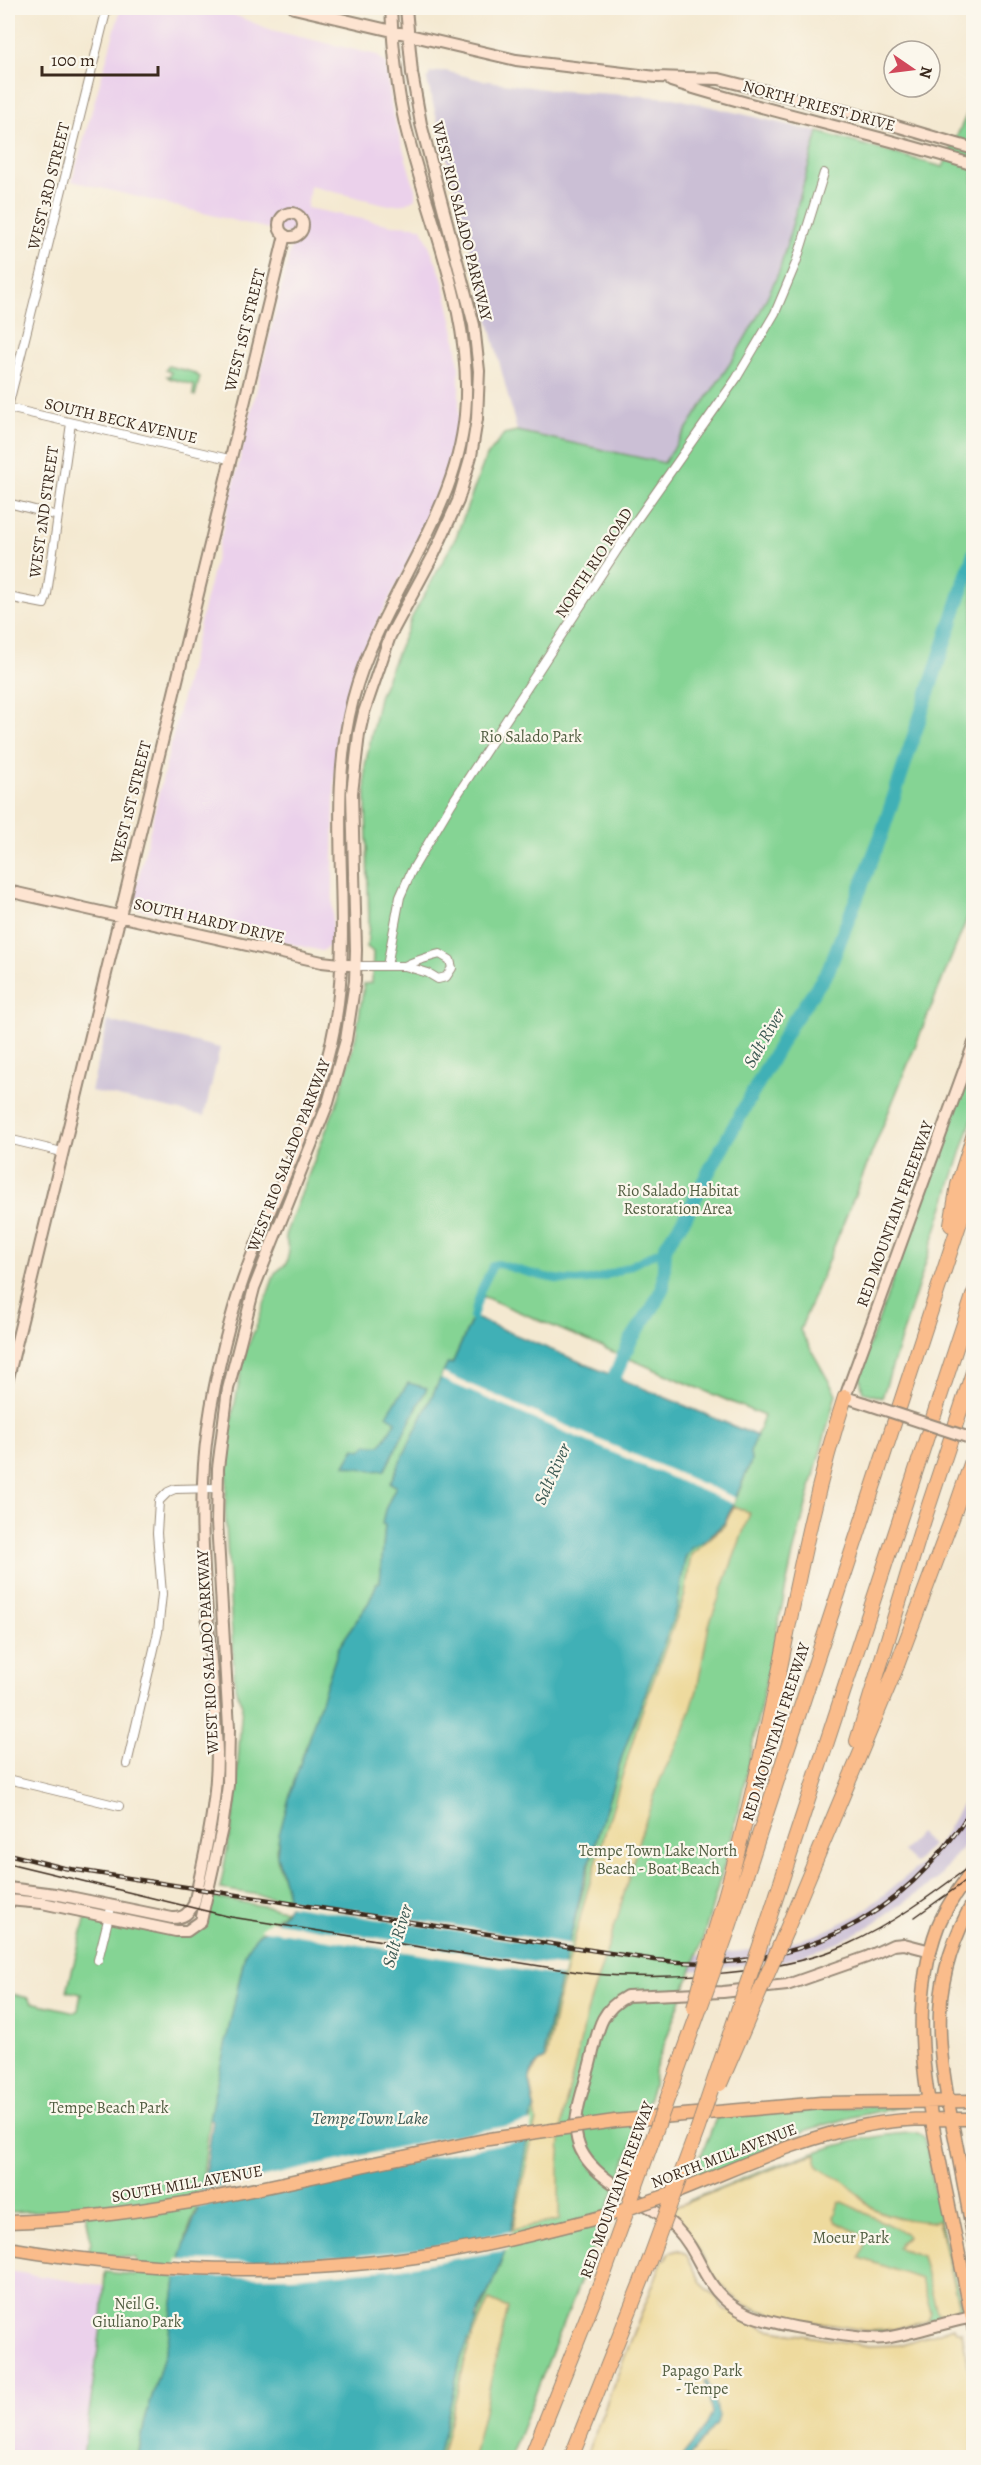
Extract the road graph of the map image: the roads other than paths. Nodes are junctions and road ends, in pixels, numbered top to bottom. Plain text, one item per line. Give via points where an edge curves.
1 (107, 8) edge
2 (294, 8) edge
3 (391, 8) edge
4 (406, 8) edge
5 (392, 32) junction
6 (409, 36) junction
7 (656, 76) junction
8 (974, 149) edge
9 (974, 165) edge
10 (824, 173) dead end
11 (285, 235) dead end
12 (8, 407) edge
13 (71, 423) junction
14 (229, 459) junction
15 (8, 503) edge
16 (58, 516) junction
17 (8, 597) edge
18 (378, 630) junction
19 (390, 636) junction
20 (8, 891) edge
21 (119, 916) junction
22 (429, 959) junction
23 (343, 965) junction
24 (356, 966) junction
25 (387, 966) junction
26 (405, 966) junction
27 (429, 973) junction
28 (974, 1043) edge
29 (974, 1134) edge
30 (8, 1139) edge
31 (62, 1152) junction
32 (974, 1179) edge
33 (944, 1270) junction
34 (974, 1293) edge
35 (974, 1370) edge
36 (8, 1378) edge
37 (845, 1397) junction
38 (970, 1438) edge
39 (974, 1455) edge
40 (974, 1481) edge
41 (203, 1488) junction
42 (217, 1488) junction
43 (953, 1516) junction
44 (127, 1764) dead end
45 (8, 1779) edge
46 (119, 1806) dead end
47 (826, 1832) junction
48 (974, 1868) edge
49 (8, 1888) edge
50 (8, 1900) edge
51 (974, 1901) edge
52 (112, 1905) junction
53 (109, 1917) junction
54 (720, 1934) junction
55 (931, 1951) junction
56 (98, 1960) dead end
57 (929, 2101) junction
58 (974, 2101) edge
59 (948, 2102) junction
60 (952, 2119) junction
61 (974, 2119) edge
62 (932, 2120) junction
63 (698, 2128) junction
64 (370, 2164) joint
65 (8, 2222) edge
66 (974, 2240) edge
67 (8, 2248) edge
68 (973, 2322) edge
69 (531, 2457) edge
70 (571, 2457) edge

1 - 12 street, WEST 3RD STREET
2 - 5 main road, NORTH PRIEST DRIVE
3 - 5 main road, WEST RIO SALADO PARKWAY
4 - 6 main road, WEST RIO SALADO PARKWAY
5 - 6 main road, NORTH PRIEST DRIVE
5 - 18 main road, WEST RIO SALADO PARKWAY via 406,128 459,317 466,398 460,451 446,495
6 - 7 main road, NORTH PRIEST DRIVE via 516,60
6 - 19 main road, WEST RIO SALADO PARKWAY via 421,124 474,325 479,371 471,456 458,501
7 - 8 main road, NORTH PRIEST DRIVE via 719,79
7 - 9 main road, NORTH PRIEST DRIVE
10 - 25 street, NORTH RIO ROAD via 796,263 775,313 736,379 638,518 411,872 400,897
11 - 14 main road, WEST 1ST STREET
12 - 13 street, SOUTH BECK AVENUE
13 - 14 street, SOUTH BECK AVENUE
13 - 16 street, WEST 2ND STREET
14 - 21 main road, WEST 1ST STREET
15 - 16 street
16 - 17 street, WEST 2ND STREET via 44,604
18 - 19 main road
18 - 23 main road, WEST RIO SALADO PARKWAY via 353,697 342,759 339,803
19 - 24 main road, WEST RIO SALADO PARKWAY via 364,712 354,772
20 - 21 main road, SOUTH HARDY DRIVE
21 - 23 main road, SOUTH HARDY DRIVE
21 - 31 main road, WEST 1ST STREET
22 - 26 street, SOUTH HARDY DRIVE
22 - 27 street
22 - 27 street, SOUTH HARDY DRIVE via 436,954 444,955 452,968 443,979
23 - 24 main road, SOUTH HARDY DRIVE
23 - 41 main road, WEST RIO SALADO PARKWAY via 334,1030 321,1082 232,1316 212,1406
24 - 25 street, SOUTH HARDY DRIVE
24 - 42 main road, WEST RIO SALADO PARKWAY via 346,1040 335,1082 254,1288 242,1329 223,1413
25 - 26 street, SOUTH HARDY DRIVE
26 - 27 street, SOUTH HARDY DRIVE
28 - 37 main road, RED MOUNTAIN FREEEWAY
29 - 33 highway via 958,1185
30 - 31 street
31 - 36 main road, WEST 1ST STREET
32 - 33 highway, RED MOUNTAIN FREEWAY
33 - 54 highway, RED MOUNTAIN FREEWAY
34 - 63 highway, bridge
35 - 47 highway
37 - 38 main road, bridge
37 - 54 highway via 807,1534
39 - 43 highway
40 - 43 highway
41 - 42 street
41 - 44 street via 176,1489 162,1497 158,1505 162,1594 158,1632
41 - 52 main road, WEST RIO SALADO PARKWAY via 218,1754 214,1808 194,1904 184,1916 172,1917
42 - 53 main road, WEST RIO SALADO PARKWAY via 229,1766 222,1828 206,1908 200,1923 187,1931
43 - 47 highway via 896,1668
45 - 46 street
47 - 63 highway, bridge via 733,2058
48 - 55 main road via 945,1912
49 - 52 main road, WEST RIO SALADO PARKWAY
50 - 53 main road, WEST RIO SALADO PARKWAY
51 - 59 main road via 952,1946 940,2000 939,2040
52 - 53 street
53 - 56 street
54 - 69 highway, RED MOUNTAIN FREEWAY, bridge via 704,1964 680,2066 604,2274
55 - 57 main road via 921,2021
55 - 68 main road via 893,1945 816,1976 770,1989 627,1996 608,2010 600,2022 576,2132 580,2148 592,2166 677,2229 709,2283 747,2314 872,2338
57 - 59 main road, NORTH MILL AVENUE
57 - 62 main road
57 - 64 main road, NORTH MILL AVENUE, bridge via 821,2103 615,2121 489,2139
58 - 59 main road, NORTH MILL AVENUE
59 - 60 main road
60 - 61 main road, NORTH MILL AVENUE
60 - 62 main road, NORTH MILL AVENUE
60 - 66 main road
62 - 67 main road, NORTH MILL AVENUE, bridge via 899,2120 842,2130 609,2215 487,2245 398,2259 256,2270 197,2270 67,2258
62 - 68 main road
63 - 70 highway, bridge
64 - 65 main road, SOUTH MILL AVENUE via 201,2201 85,2217

